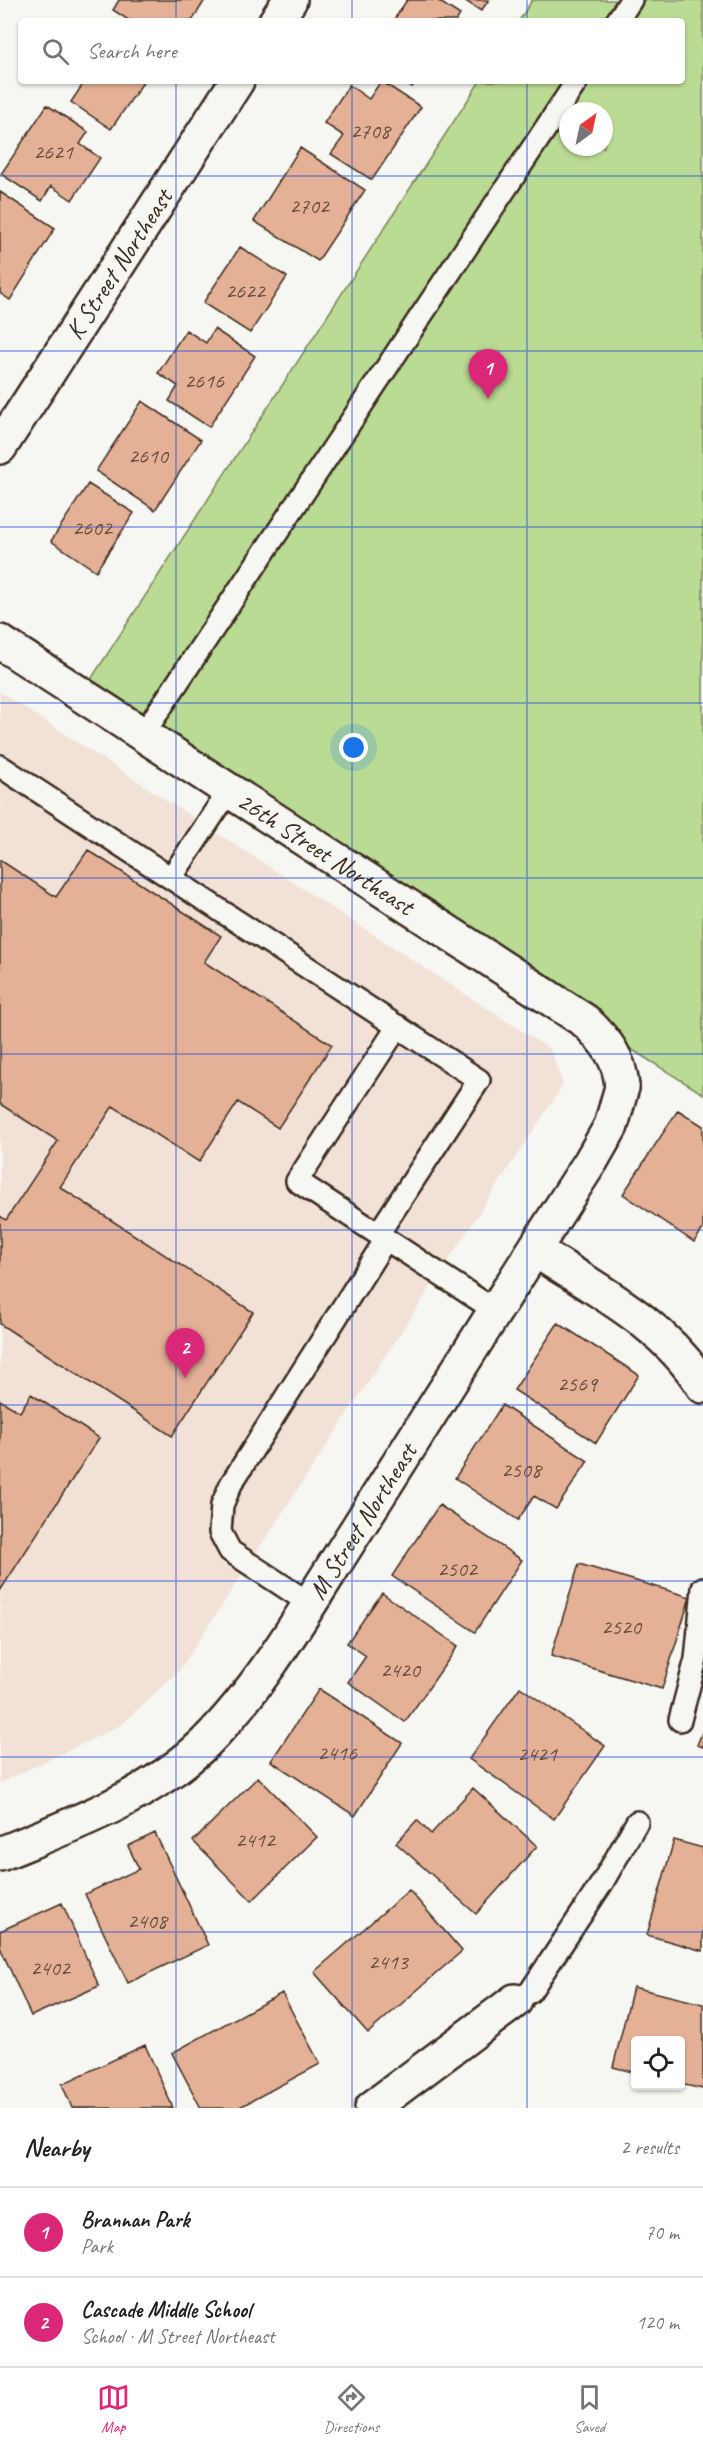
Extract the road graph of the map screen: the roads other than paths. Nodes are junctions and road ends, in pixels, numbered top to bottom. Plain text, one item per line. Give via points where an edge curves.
1 (290, 0) edge
2 (631, 0) edge
3 (278, 18) edge
4 (619, 18) edge
5 (235, 84) edge
6 (575, 84) edge
7 (0, 447) edge
8 (0, 642) edge
9 (144, 733) junction
10 (0, 766) edge
11 (230, 789) junction
12 (171, 878) junction
13 (398, 1026) junction
14 (622, 1088) joint
15 (382, 1236) junction
16 (535, 1250) junction
17 (496, 1311) junction
18 (703, 1386) edge
19 (703, 1588) edge
20 (309, 1603) junction
21 (680, 1720) dead end
22 (637, 1822) dead end
23 (0, 1854) edge
24 (515, 2001) joint
25 (372, 2108) edge

1 - 3 street
2 - 4 lane
5 - 7 street, K Street Northeast
6 - 9 lane
8 - 9 street, 26th Street Northeast
9 - 11 street, 26th Street Northeast
10 - 12 lane
11 - 12 lane
11 - 14 street, 26th Street Northeast via 585,1021 614,1054
12 - 13 lane
13 - 15 lane via 479,1080
13 - 15 lane via 297,1181
14 - 16 street, M Street Northeast via 605,1137
15 - 17 lane
15 - 20 lane via 222,1504 220,1532 230,1551
16 - 17 street, M Street Northeast
16 - 18 street via 651,1326 692,1367
17 - 20 street, M Street Northeast
19 - 21 lane via 696,1659
20 - 23 street, M Street Northeast via 232,1712 176,1766 88,1818
22 - 24 lane via 530,1992
24 - 25 street

